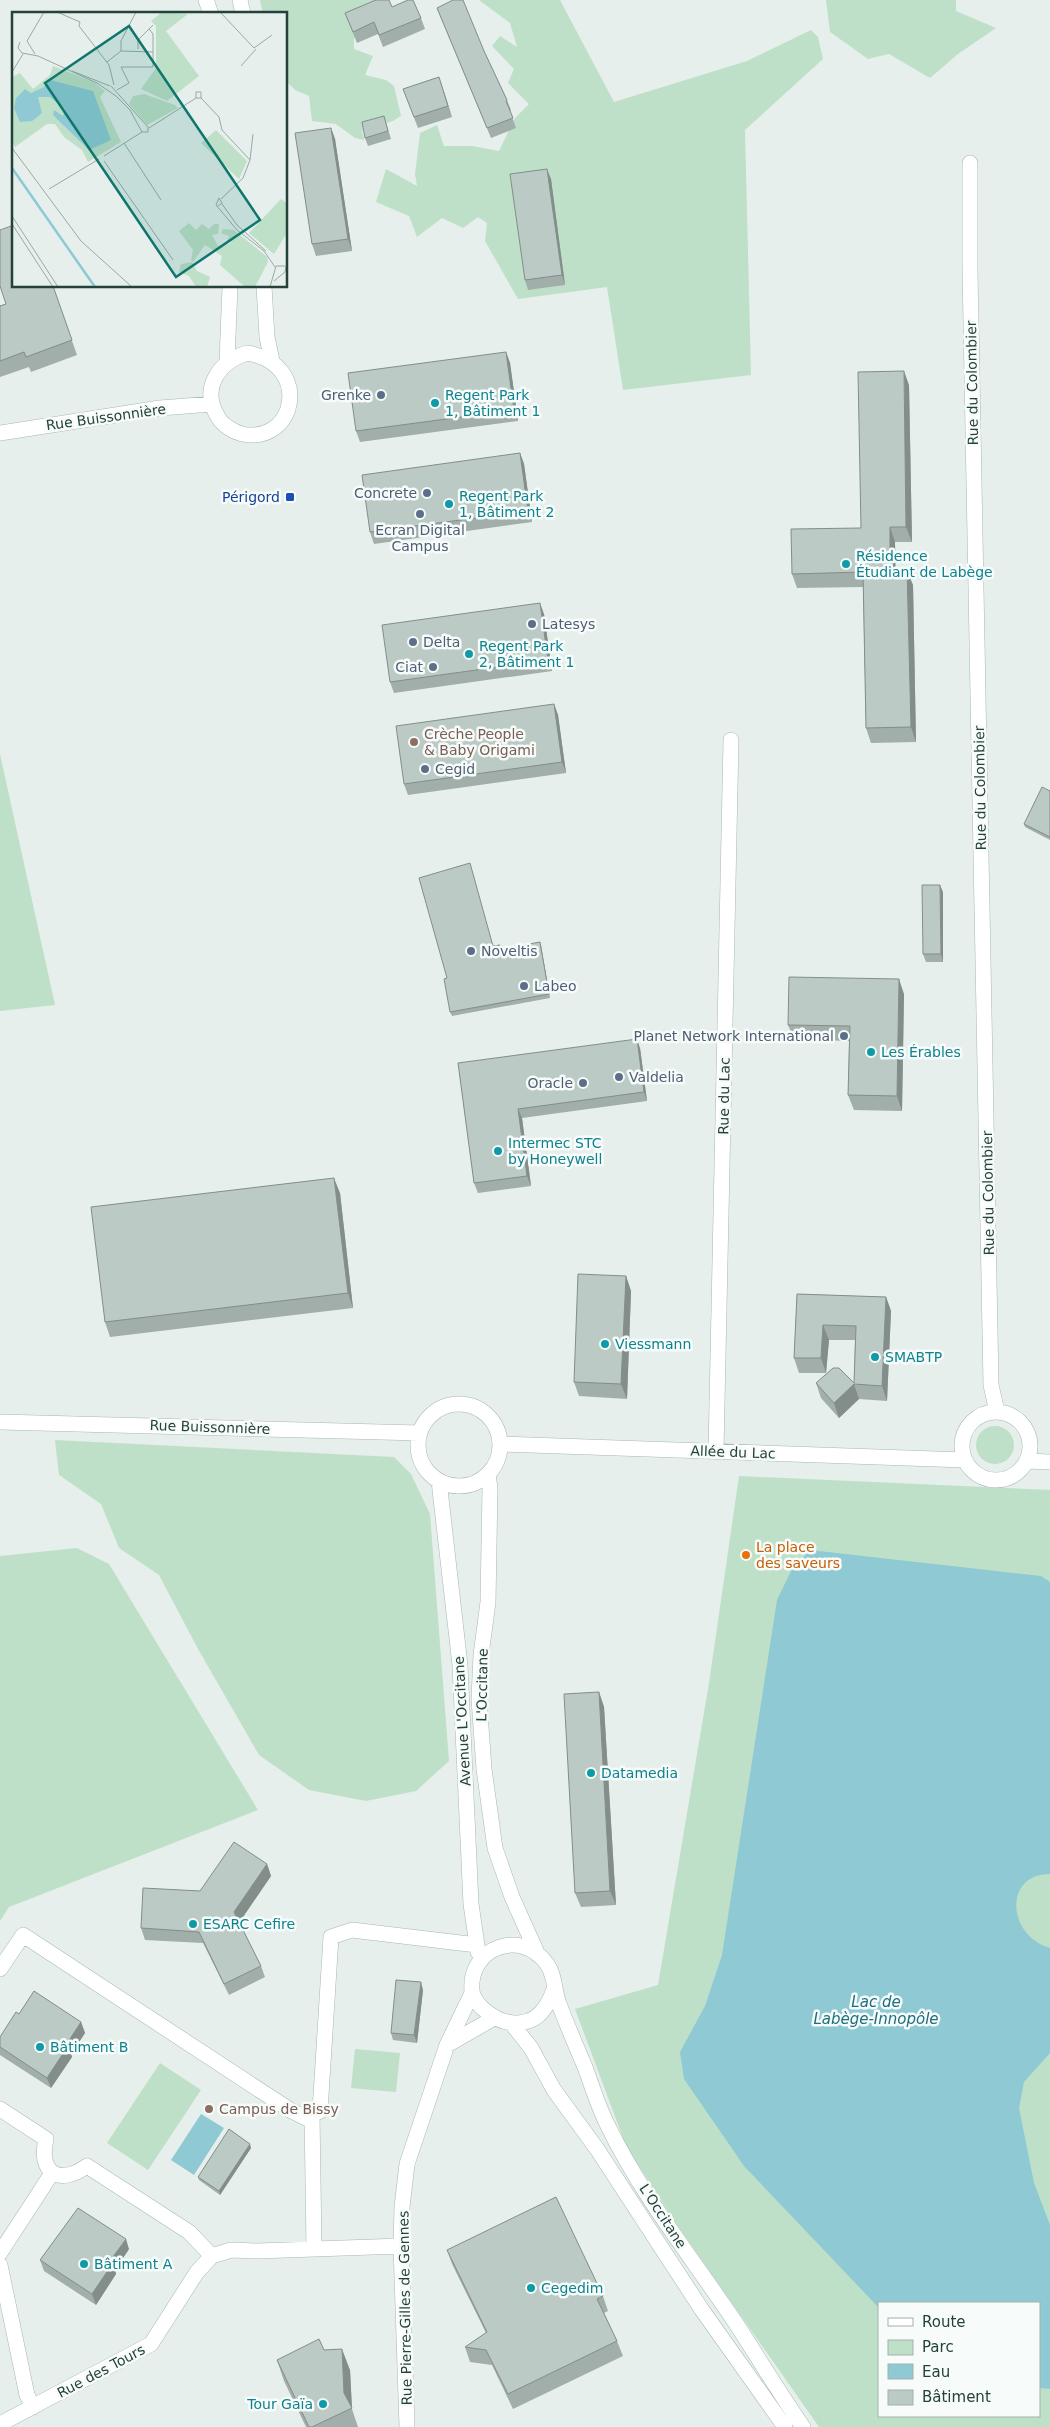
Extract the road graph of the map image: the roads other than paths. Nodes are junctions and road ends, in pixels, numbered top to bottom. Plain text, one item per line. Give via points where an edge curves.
1 (206, 0) edge
2 (210, 12) edge
3 (970, 163) dead end
4 (230, 288) edge
5 (264, 288) edge
6 (272, 360) junction
7 (227, 361) junction
8 (212, 404) junction
9 (0, 433) edge
10 (731, 740) dead end
11 (997, 1412) junction
12 (0, 1422) edge
13 (420, 1433) junction
14 (501, 1444) junction
15 (716, 1452) junction
16 (965, 1460) junction
17 (1027, 1460) junction
18 (1050, 1462) edge
19 (488, 1475) junction
20 (439, 1481) junction
21 (484, 1769) joint
22 (477, 1945) junction
23 (538, 1955) junction
24 (480, 1961) junction
25 (0, 1969) edge
26 (554, 1989) junction
27 (472, 1993) junction
28 (494, 2018) junction
29 (512, 2024) junction
30 (447, 2045) junction
31 (0, 2109) edge
32 (312, 2114) junction
33 (52, 2173) junction
34 (401, 2246) junction
35 (314, 2248) junction
36 (0, 2252) edge
37 (212, 2256) junction
38 (0, 2265) edge
39 (33, 2407) junction
40 (0, 2424) edge
41 (407, 2427) edge
42 (785, 2427) edge
43 (803, 2427) edge

1 - 2 street
3 - 11 street, Rue du Colombier via 991,1375
4 - 7 street
5 - 6 street
6 - 7 street via 247,352
6 - 8 street via 281,369 290,389 286,412 276,427 257,434 238,433 218,419
7 - 8 street via 215,378 211,390
8 - 9 street, Rue Buissonnière via 160,408
10 - 15 street, Rue du Lac
11 - 16 street via 976,1418 968,1427 963,1438
11 - 17 street via 1018,1420 1025,1428 1030,1450
12 - 13 street, Rue Buissonnière
13 - 14 street via 425,1422 443,1408 468,1405 491,1419
13 - 20 street via 421,1460
14 - 15 street, Allée du Lac
14 - 19 street via 495,1466
15 - 16 street, Allée du Lac
16 - 17 street via 980,1476 1001,1480 1021,1470
17 - 18 street
19 - 20 street via 462,1487
19 - 21 street, L'Occitane via 488,1602 479,1699
20 - 22 street, Avenue L'Occitane via 460,1666 471,1904
21 - 23 street, Avenue L'Occitane via 495,1848
22 - 24 street, Avenue L'Occitane
22 - 32 street via 352,1930 331,1937 320,2111
23 - 24 street via 524,1947 506,1944
23 - 26 street, L'Occitane via 553,1977
24 - 27 street
25 - 32 street via 23,1935 290,2110 306,2118
26 - 29 street via 546,2007 538,2015 526,2022
26 - 43 street, L'Occitane via 607,2124 668,2225
27 - 28 street
27 - 30 street, Rue Pierre-Gilles de Gennes
28 - 29 street
28 - 30 street
29 - 42 street, L'Occitane via 531,2048 554,2090 597,2149 702,2310
30 - 34 street, Rue Pierre-Gilles de Gennes via 407,2164
31 - 33 street via 46,2139 42,2153 45,2165
32 - 35 street
33 - 36 street
33 - 37 street via 66,2176 87,2166 189,2232
34 - 35 street
34 - 41 street, Rue Pierre-Gilles de Gennes
35 - 37 street via 231,2250
37 - 39 street, Rue des Tours via 197,2272 152,2344
38 - 39 street via 27,2395
39 - 40 street, Rue des Tours

